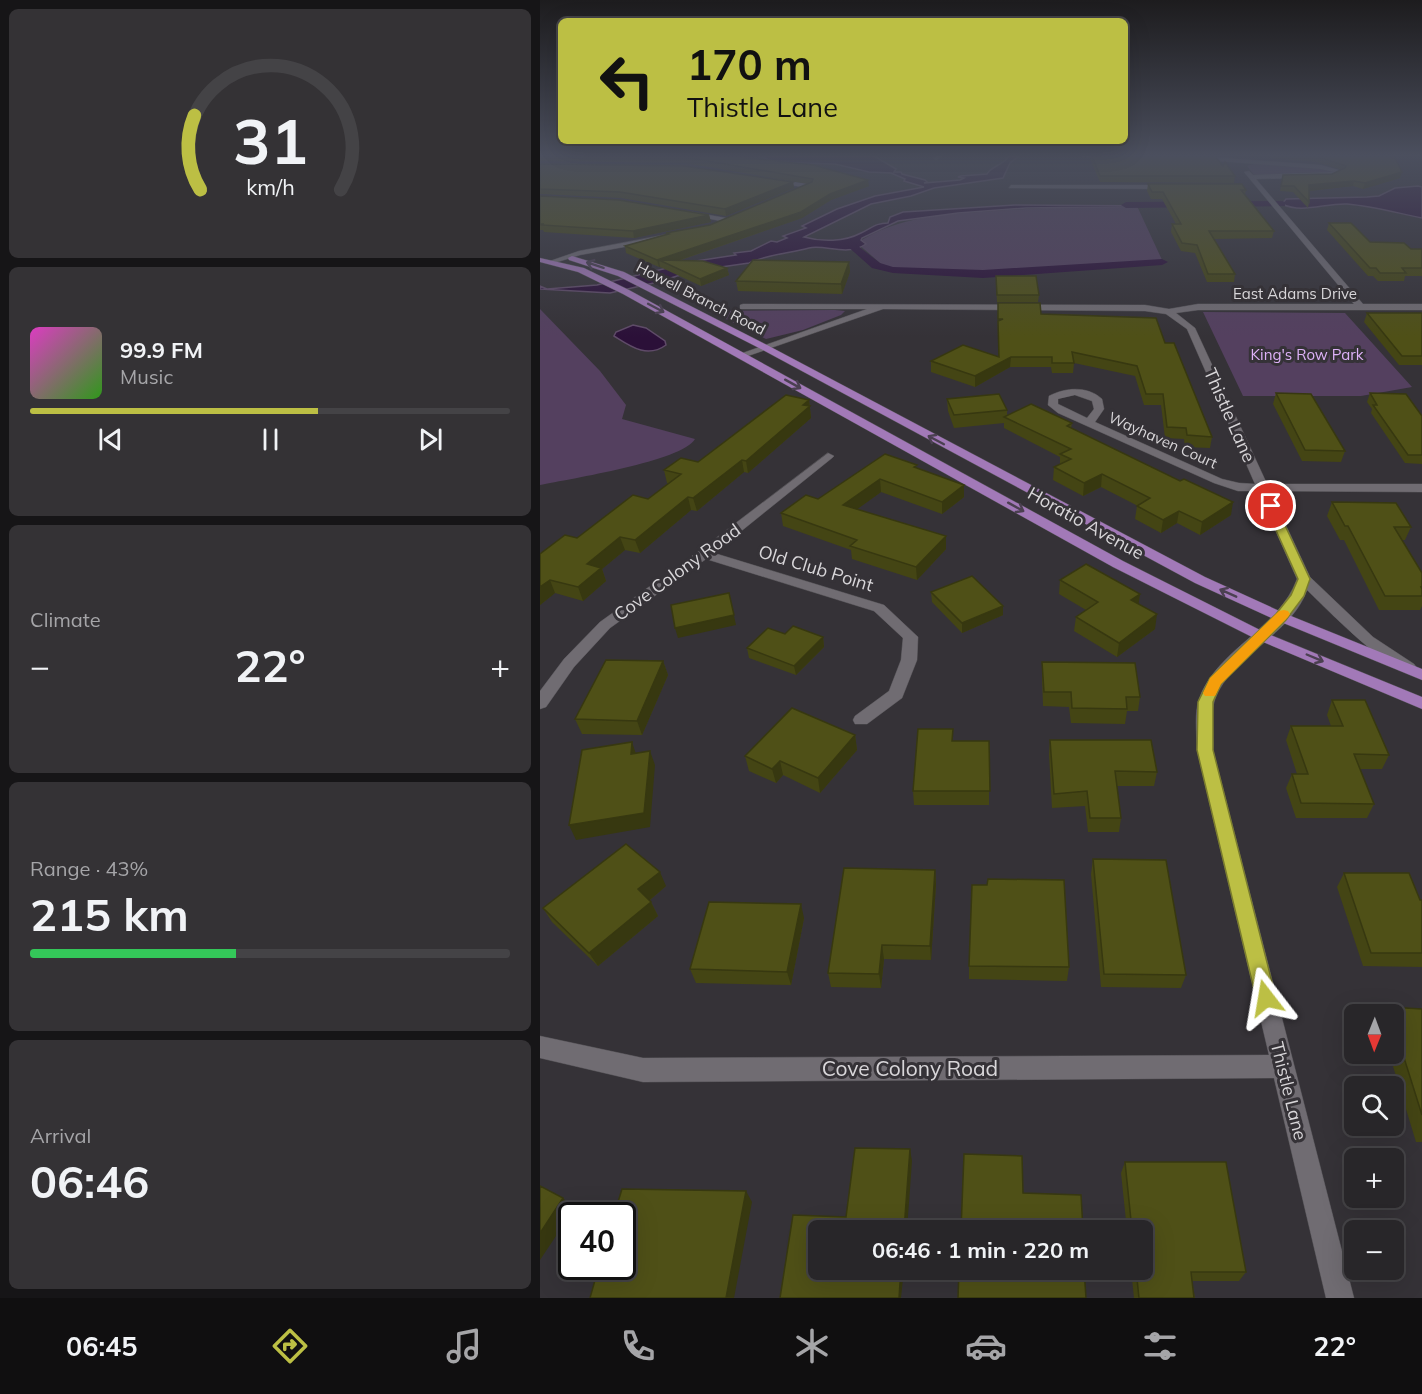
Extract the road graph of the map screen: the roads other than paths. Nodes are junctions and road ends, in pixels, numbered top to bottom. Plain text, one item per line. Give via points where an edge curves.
1 (706, 217) edge
2 (735, 217) edge
3 (1284, 217) edge
4 (726, 220) junction
5 (708, 228) edge
6 (669, 236) edge
7 (540, 251) edge
8 (568, 256) junction
9 (540, 260) edge
10 (551, 262) junction
11 (882, 306) junction
12 (743, 307) dead end
13 (1360, 307) junction
14 (1422, 307) edge
15 (1169, 312) junction
16 (764, 347) junction
17 (742, 355) junction
18 (1088, 422) dead end
19 (962, 454) junction
20 (828, 456) dead end
21 (939, 465) junction
22 (1263, 488) junction
23 (1422, 488) edge
24 (704, 554) junction
25 (1304, 579) junction
26 (1281, 617) junction
27 (1261, 636) junction
28 (1418, 673) edge
29 (540, 703) edge
30 (1422, 703) edge
31 (861, 720) dead end
32 (540, 1047) edge
33 (1283, 1066) junction
34 (1340, 1298) edge

1 - 4 street
2 - 4 street
3 - 13 street
4 - 5 street
6 - 8 street
7 - 8 main road, Howell Branch Road
8 - 10 street
16 -> 8 main road, Howell Branch Road via 621,274
9 - 10 main road, Howell Branch Road
10 -> 17 main road, Howell Branch Road via 603,280
11 - 12 street
11 - 15 street, Howell Branch Road via 1115,307
11 - 16 street, Howell Branch Road
13 - 14 street, East Adams Drive
13 - 15 street, East Adams Drive via 1198,307
15 - 22 street, Thistle Lane via 1191,328
16 - 17 street
19 -> 16 main road, Horatio Avenue
17 -> 21 main road, Horatio Avenue
18 - 22 street, Wayhaven Court via 1218,482
19 - 21 main road
26 -> 19 main road, Horatio Avenue via 1200,580
20 - 24 street, Cove Colony Road
21 -> 27 main road, Horatio Avenue via 1118,564
22 - 23 street, Wayhaven Court
22 - 25 street, Thistle Lane
24 - 29 street, Cove Colony Road via 605,625 569,663
24 - 31 street, Old Club Point via 879,608 911,637 909,660 896,694
25 - 26 street, Thistle Lane via 1298,596
25 - 28 street via 1368,640
26 - 27 street, Thistle Lane
26 - 28 main road, Horatio Avenue
27 -> 30 main road, Horatio Avenue
27 - 33 street, Thistle Lane via 1215,681 1206,702 1205,750
32 - 33 street, Cove Colony Road via 643,1070
33 - 34 street, Thistle Lane

